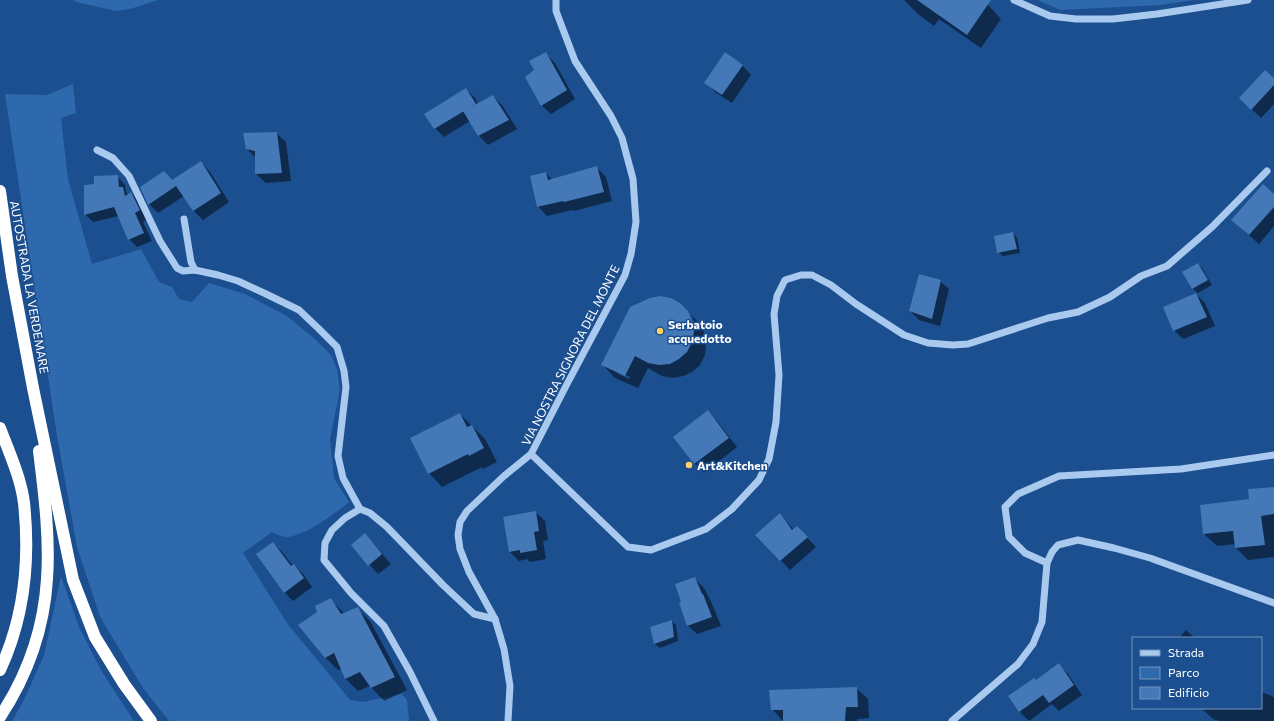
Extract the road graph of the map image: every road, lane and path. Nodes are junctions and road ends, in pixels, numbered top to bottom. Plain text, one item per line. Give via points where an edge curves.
1 (556, 0) edge
2 (1014, 0) edge
3 (1248, 0) edge
4 (97, 150) dead end
5 (1267, 171) dead end
6 (0, 191) edge
7 (184, 219) dead end
8 (195, 270) junction
9 (33, 388) junction
10 (0, 428) edge
11 (531, 454) junction
12 (1274, 455) edge
13 (360, 509) junction
14 (1047, 563) junction
15 (1274, 603) edge
16 (495, 619) junction
17 (0, 670) edge
18 (0, 717) edge
19 (151, 721) edge
20 (434, 721) edge
21 (508, 721) edge
22 (952, 721) edge

1 - 11 street, VIA NOSTRA SIGNORA DEL MONTE via 556,11 575,61 611,116 622,138 633,179 636,222 626,275
2 - 3 street via 1050,16 1076,19 1113,19
4 - 8 street via 113,158 129,176 160,241 177,268
5 - 11 street via 1212,227 1167,266 1141,276 1110,297 1078,312 1048,318 968,344 928,343 904,335 831,285 812,275 801,275 785,280 777,296 774,314 779,375 776,422 769,459 759,480 732,509 706,529 651,550 628,548
6 - 9 highway, AUTOSTRADA LA VERDEMARE via 12,276
7 - 8 street via 191,262
8 - 13 street via 238,281 298,310 337,347 346,387 338,456 343,478
9 - 18 highway via 46,533 47,578 36,640 23,675
9 - 19 highway via 73,580 96,637 124,684
10 - 17 highway via 14,464 24,502 26,540 26,574 18,619
11 - 16 street, VIA NOSTRA SIGNORA DEL MONTE via 466,511 460,522 460,548 469,572
12 - 14 street via 1181,469 1059,476 1018,494 1006,507 1009,537 1025,553
13 - 16 street via 370,513 387,527 474,614
13 - 20 street via 332,530 324,543 324,560 350,593 384,626
14 - 15 street via 1058,545 1078,540 1150,558
14 - 22 street via 1042,622 1034,644 1018,664
16 - 21 street, VIA NOSTRA SIGNORA DEL MONTE via 504,649 510,686

